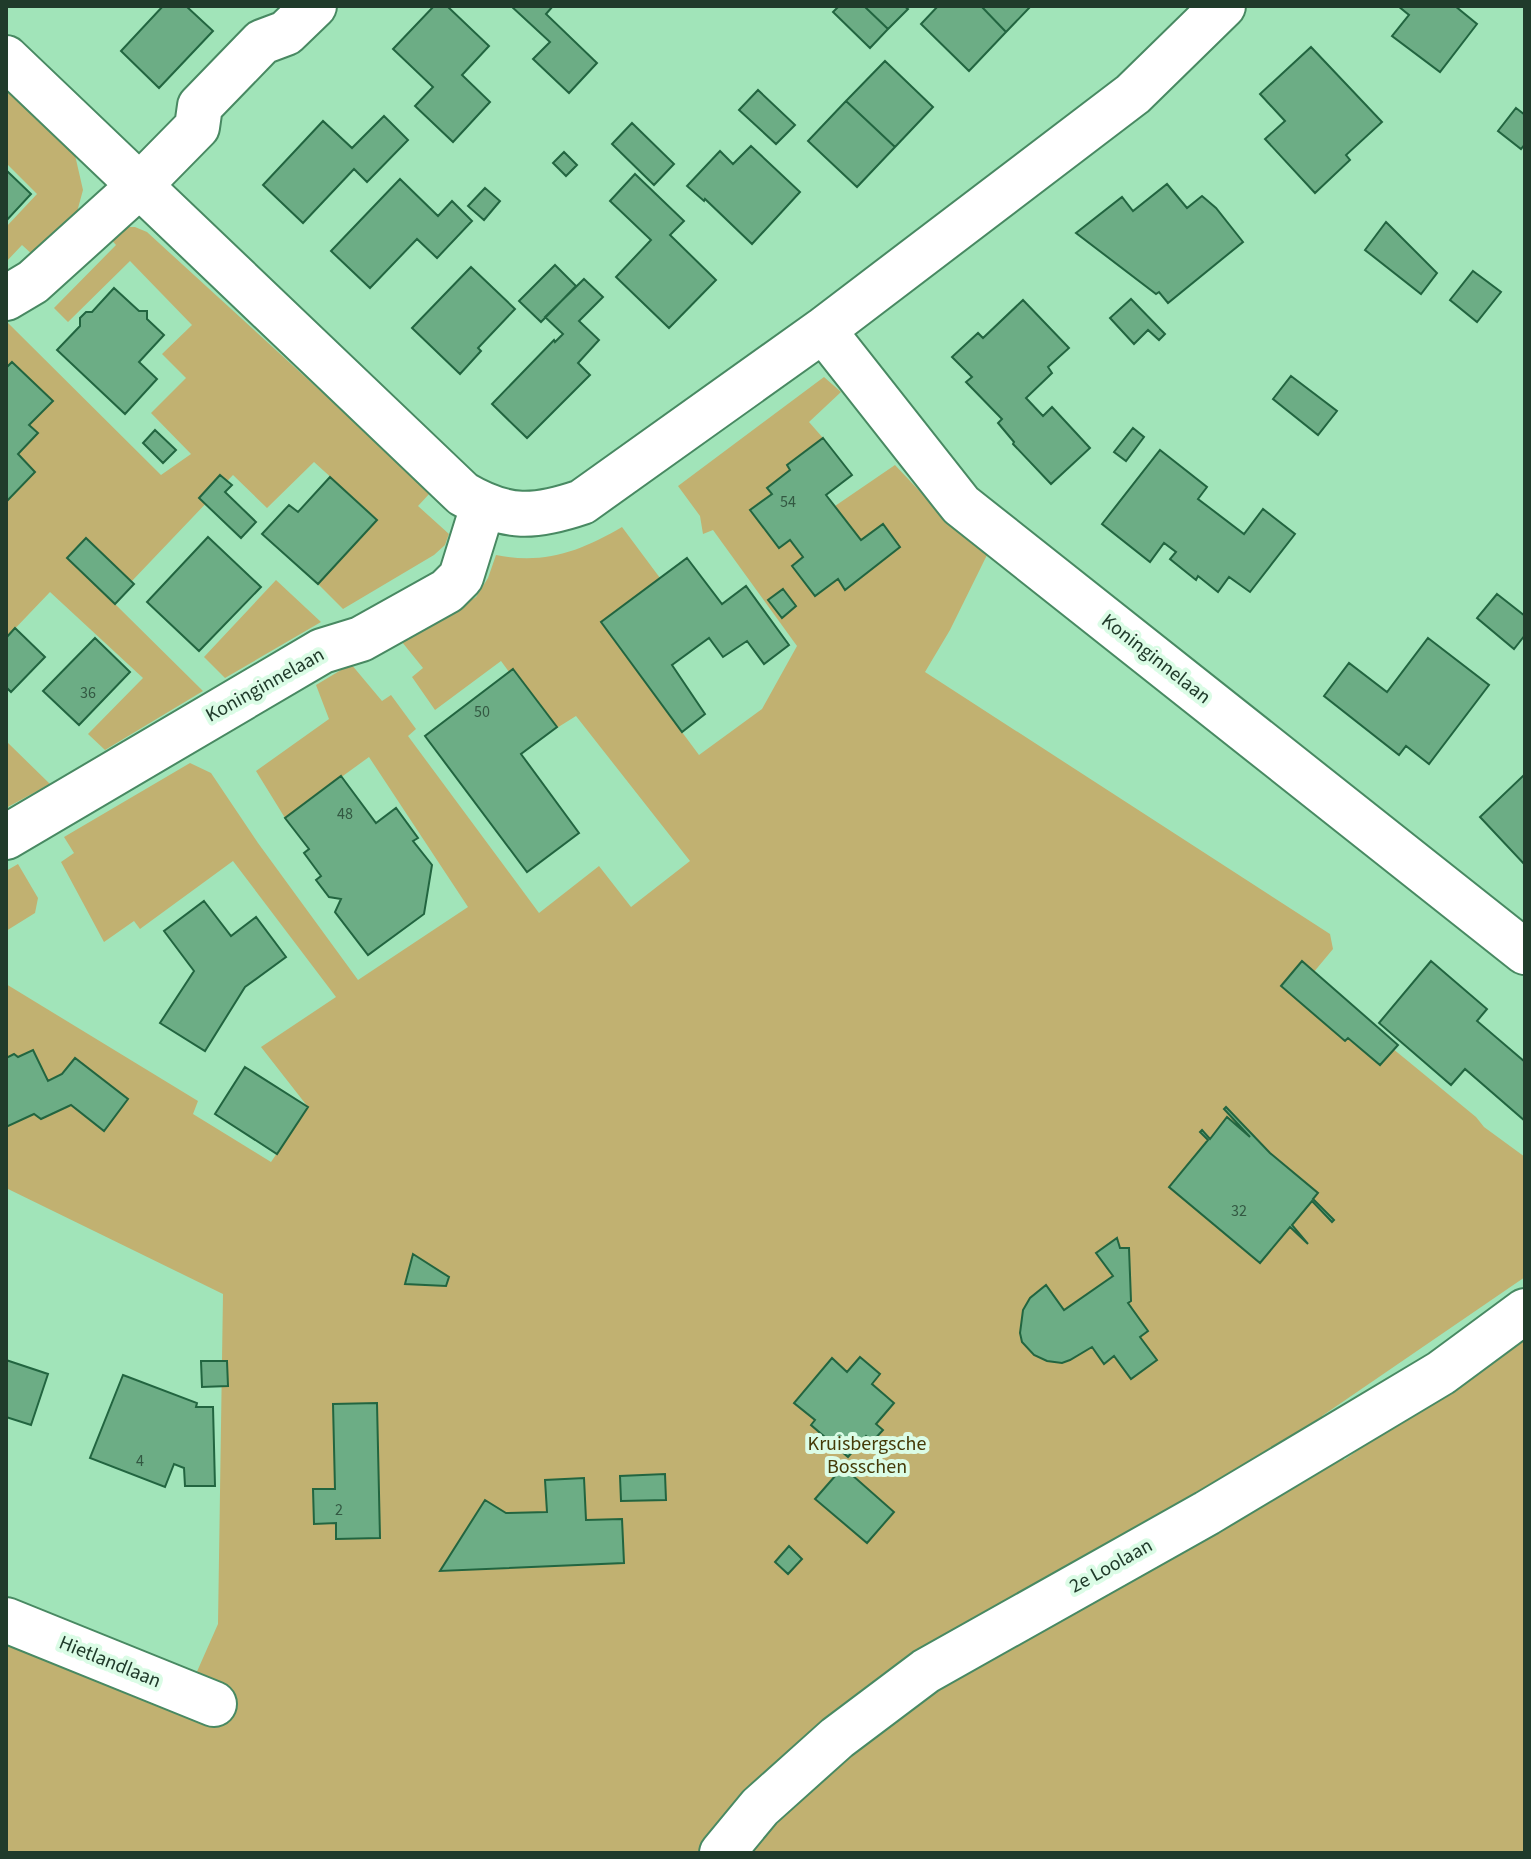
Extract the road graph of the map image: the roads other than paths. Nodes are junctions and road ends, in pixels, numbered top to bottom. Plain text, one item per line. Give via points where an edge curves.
1 (314, 6) edge
2 (1223, 6) edge
3 (6, 58) edge
4 (138, 187) junction
5 (6, 298) edge
6 (823, 330) junction
7 (483, 506) junction
8 (6, 837) edge
9 (1525, 952) edge
10 (1525, 1311) edge
11 (6, 1620) edge
12 (214, 1704) dead end
13 (722, 1853) edge

1 - 4 street via 286,33 262,42 200,106 197,127
2 - 6 street via 1133,94
3 - 4 street
4 - 5 street via 33,282
4 - 7 street via 463,494
6 - 7 street via 582,502 549,514 514,515
6 - 9 street, Koninginnelaan via 961,505
7 - 8 street, Koninginnelaan via 461,577 447,591 361,639 322,651
10 - 13 street, 2e Loolaan via 1441,1373 926,1671 837,1738 760,1807
11 - 12 street, Hietlandlaan

